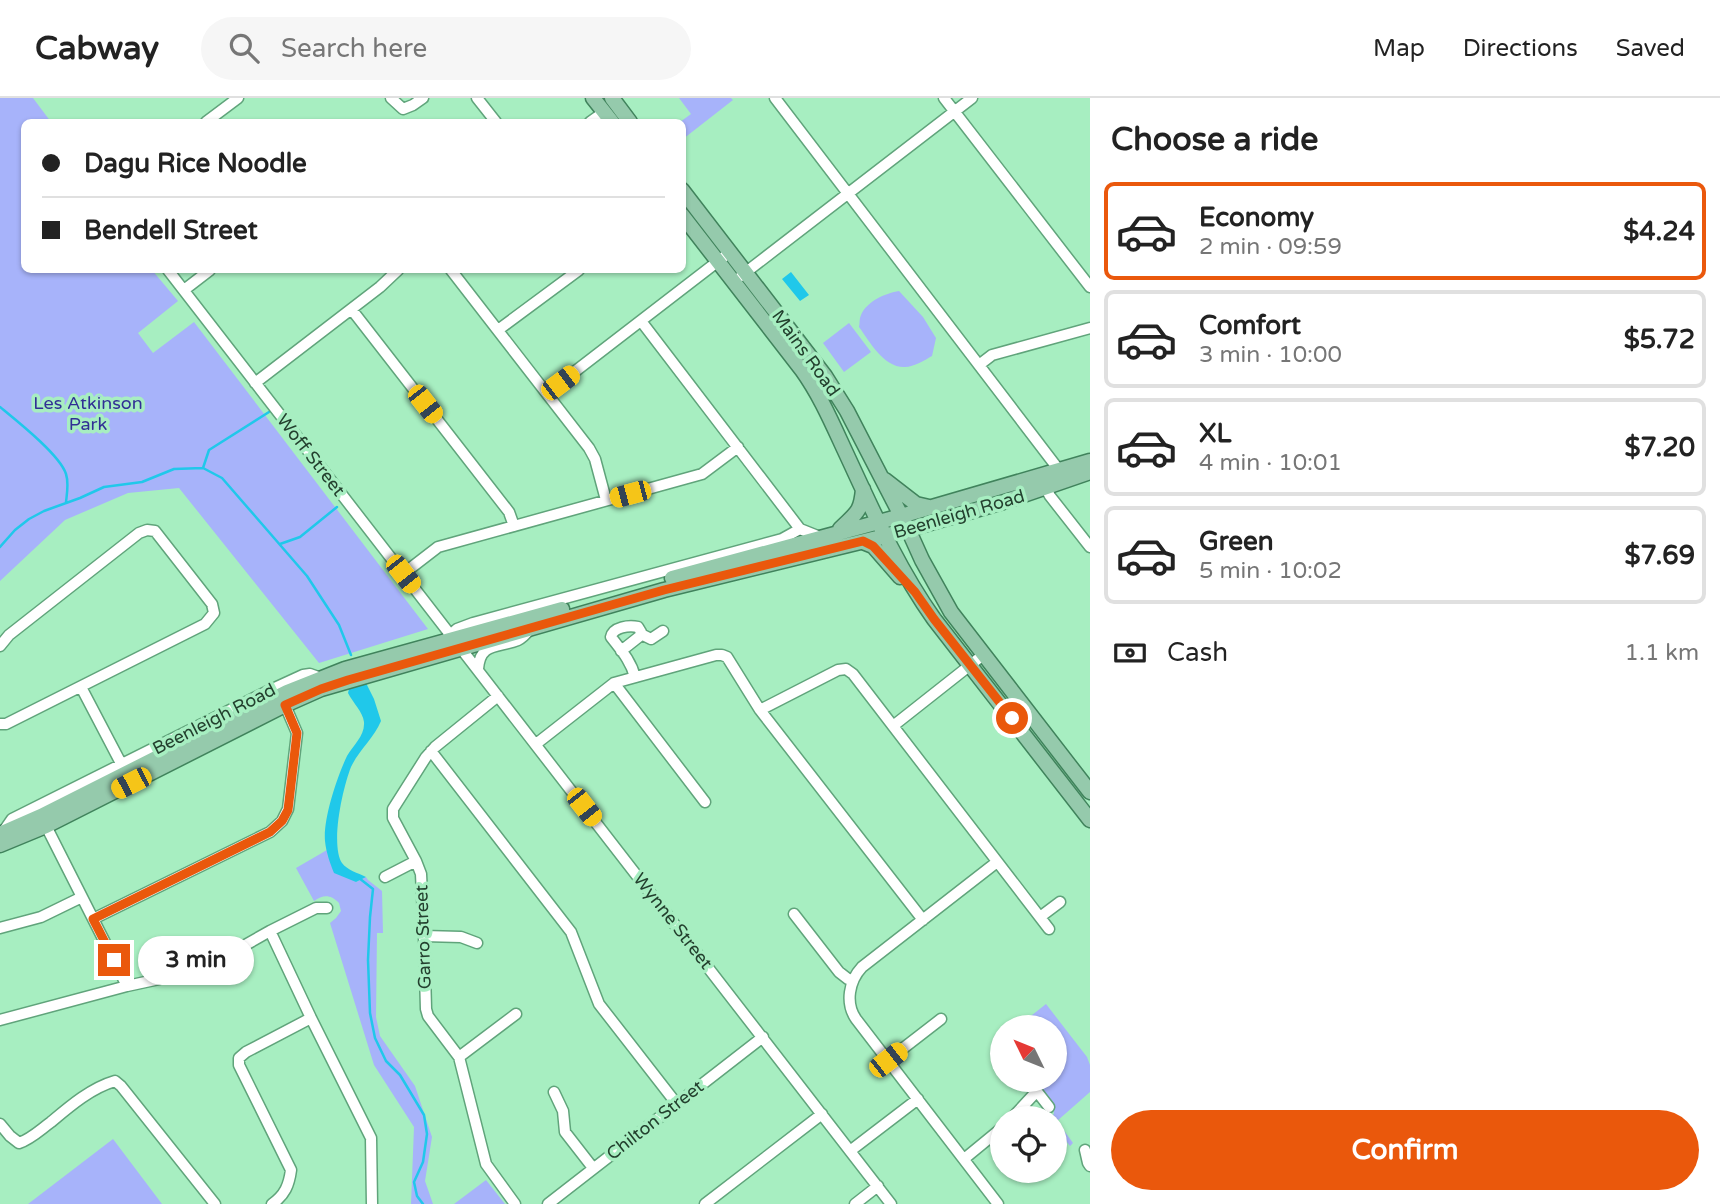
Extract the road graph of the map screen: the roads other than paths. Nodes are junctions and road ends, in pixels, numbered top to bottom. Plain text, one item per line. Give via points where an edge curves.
1 (238, 98) edge
2 (391, 98) edge
3 (423, 98) edge
4 (477, 98) edge
5 (593, 98) edge
6 (612, 98) edge
7 (775, 98) edge
8 (944, 98) edge
9 (972, 98) edge
10 (955, 111) junction
11 (608, 117) edge
12 (210, 119) edge
13 (494, 119) edge
14 (629, 119) edge
15 (847, 194) junction
16 (686, 196) edge
17 (686, 219) edge
18 (724, 257) junction
19 (170, 273) edge
20 (206, 273) edge
21 (395, 273) edge
22 (453, 273) edge
23 (575, 273) edge
24 (740, 277) junction
25 (1090, 287) edge
26 (184, 290) junction
27 (352, 310) junction
28 (641, 321) junction
29 (1090, 328) edge
30 (498, 331) junction
31 (979, 365) junction
32 (255, 383) junction
33 (547, 393) junction
34 (738, 447) junction
35 (1090, 461) edge
36 (1059, 470) junction
37 (1090, 472) edge
38 (880, 477) junction
39 (1042, 482) junction
40 (863, 487) junction
41 (606, 500) junction
42 (931, 507) junction
43 (940, 519) junction
44 (904, 522) junction
45 (514, 526) junction
46 (800, 528) junction
47 (882, 529) junction
48 (836, 533) junction
49 (820, 537) junction
50 (863, 541) junction
51 (1090, 547) edge
52 (922, 559) junction
53 (403, 574) junction
54 (915, 592) junction
55 (531, 628) junction
56 (663, 631) dead end
57 (641, 634) junction
58 (453, 641) junction
59 (0, 646) edge
60 (621, 650) junction
61 (983, 655) junction
62 (971, 665) junction
63 (478, 668) junction
64 (635, 677) junction
65 (614, 683) junction
66 (81, 687) junction
67 (498, 696) junction
68 (285, 705) junction
69 (760, 710) junction
70 (0, 724) edge
71 (892, 726) junction
72 (536, 744) junction
73 (431, 751) junction
74 (126, 774) junction
75 (1090, 792) edge
76 (705, 802) dead end
77 (1090, 820) edge
78 (43, 821) junction
79 (1, 838) edge
80 (416, 861) junction
81 (997, 862) junction
82 (385, 877) dead end
83 (82, 897) junction
84 (1060, 902) dead end
85 (327, 908) dead end
86 (794, 914) dead end
87 (1040, 917) junction
88 (93, 919) junction
89 (923, 920) junction
90 (0, 928) edge
91 (1049, 929) dead end
92 (270, 931) junction
93 (424, 936) junction
94 (477, 943) dead end
95 (852, 980) junction
96 (127, 986) junction
97 (516, 1014) dead end
98 (311, 1018) junction
99 (942, 1019) dead end
100 (0, 1020) edge
101 (763, 1037) junction
102 (459, 1056) junction
103 (888, 1060) junction
104 (554, 1092) dead end
105 (1036, 1092) edge
106 (918, 1099) junction
107 (676, 1103) junction
108 (1023, 1106) edge
109 (822, 1114) junction
110 (0, 1124) edge
111 (990, 1138) edge
112 (1085, 1150) dead end
113 (850, 1151) junction
114 (964, 1159) junction
115 (1090, 1166) edge
116 (593, 1168) junction
117 (878, 1186) junction
118 (215, 1204) edge
119 (272, 1204) edge
120 (372, 1204) edge
121 (516, 1204) edge
122 (548, 1204) edge
123 (705, 1204) edge
124 (855, 1204) edge
125 (891, 1204) edge
126 (998, 1204) edge

1 - 12 street
2 - 3 street via 403,109
4 - 13 street
5 - 11 main road
6 - 14 main road
7 - 15 street
8 - 10 street
9 - 10 street
10 - 15 street
10 - 25 street
15 - 24 street
15 - 31 street
16 - 18 main road, Mains Road
17 - 18 main road, Mains Road
18 - 24 main road, Mains Road
18 - 28 street
19 - 26 street, Woff Street
20 - 26 street
21 - 27 street
22 - 30 street
23 - 30 street
24 - 38 main road, Mains Road via 832,386
24 - 40 main road, Mains Road via 813,387
26 - 32 street, Woff Street
27 - 32 street
27 - 45 street via 509,512
28 - 33 street
28 - 34 street
29 - 31 street via 992,355
30 - 33 street
31 - 36 street
32 - 53 street, Woff Street
33 - 41 street via 589,448
34 - 41 street via 702,474
34 - 46 street
35 - 36 main road, Beenleigh Road
36 - 39 main road, Beenleigh Road
37 - 39 main road, Beenleigh Road
38 - 42 main road via 916,504
38 - 44 main road, Mains Road
39 - 42 main road, Beenleigh Road
39 - 43 main road, Beenleigh Road
39 - 51 street
40 - 47 main road, Mains Road
40 - 48 main road via 862,505
41 - 45 street
42 - 44 main road, Beenleigh Road
43 - 44 main road, Beenleigh Road
43 - 52 main road via 920,540
44 - 47 main road, Beenleigh Road
44 - 52 main road, Mains Road
45 - 53 street via 438,547
46 - 49 street
46 - 58 street, Beenleigh Road via 782,539 473,623 457,629
47 - 48 main road, Beenleigh Road
47 - 50 main road, Beenleigh Road
47 - 54 main road, Mains Road
48 - 49 main road, Beenleigh Road
49 - 58 main road, Beenleigh Road
50 - 54 main road
50 - 55 main road, Beenleigh Road
52 - 61 main road, Mains Road via 951,612
53 - 58 street, Woff Street
54 - 62 main road
55 - 58 main road, Beenleigh Road
55 - 63 street via 521,639 482,652
56 - 57 street via 651,639
57 - 60 street
57 - 60 street via 634,626 612,632
58 - 63 street, Wynne Street
58 - 68 main road, Beenleigh Road
58 - 74 main road, Beenleigh Road via 321,678
59 - 66 street via 139,533 155,531 212,604 214,613 205,624
60 - 64 street
61 - 62 street
61 - 75 main road, Mains Road
62 - 71 street
62 - 77 main road
63 - 67 street, Wynne Street
64 - 65 street
64 - 69 street via 722,655
65 - 72 street
65 - 76 street
66 - 70 street
66 - 74 street
67 - 72 street, Wynne Street
67 - 73 street, Garro Street
68 - 74 main road, Beenleigh Road
68 - 88 street via 297,733 288,810 282,821 270,832
69 - 71 street via 846,669
69 - 89 street
71 - 81 street
72 - 101 street, Wynne Street
73 - 80 street, Garro Street via 393,809 393,818
73 - 107 street via 568,928 599,1004
74 - 78 main road, Beenleigh Road
74 - 79 street, Beenleigh Road via 12,819
78 - 79 main road, Beenleigh Road
78 - 83 street
80 - 82 street
80 - 93 street, Garro Street via 421,874
81 - 87 street
81 - 89 street
83 - 88 street
83 - 90 street via 41,917
84 - 87 street
85 - 92 street via 316,908
86 - 95 street via 839,972
87 - 91 street
88 - 96 street
89 - 95 street
92 - 96 street via 201,970
92 - 98 street
93 - 94 street via 461,937
93 - 102 street, Garro Street via 428,1016
95 - 103 street via 850,1011
96 - 100 street
97 - 102 street
98 - 119 street via 239,1058 291,1170 289,1185
98 - 120 street via 371,1138
99 - 103 street
101 - 107 street, Chilton Street
101 - 109 street, Wynne Street
102 - 121 street, Garro Street via 486,1164
103 - 106 street
104 - 116 street via 563,1111 565,1132
105 - 108 street
106 - 113 street
106 - 114 street
107 - 116 street, Chilton Street
109 - 113 street, Wynne Street
109 - 123 street
110 - 118 street via 19,1143 102,1085 116,1081
111 - 114 street
112 - 115 street
113 - 117 street, Wynne Street
114 - 126 street
116 - 122 street, Chilton Street
117 - 124 street
117 - 125 street, Wynne Street

